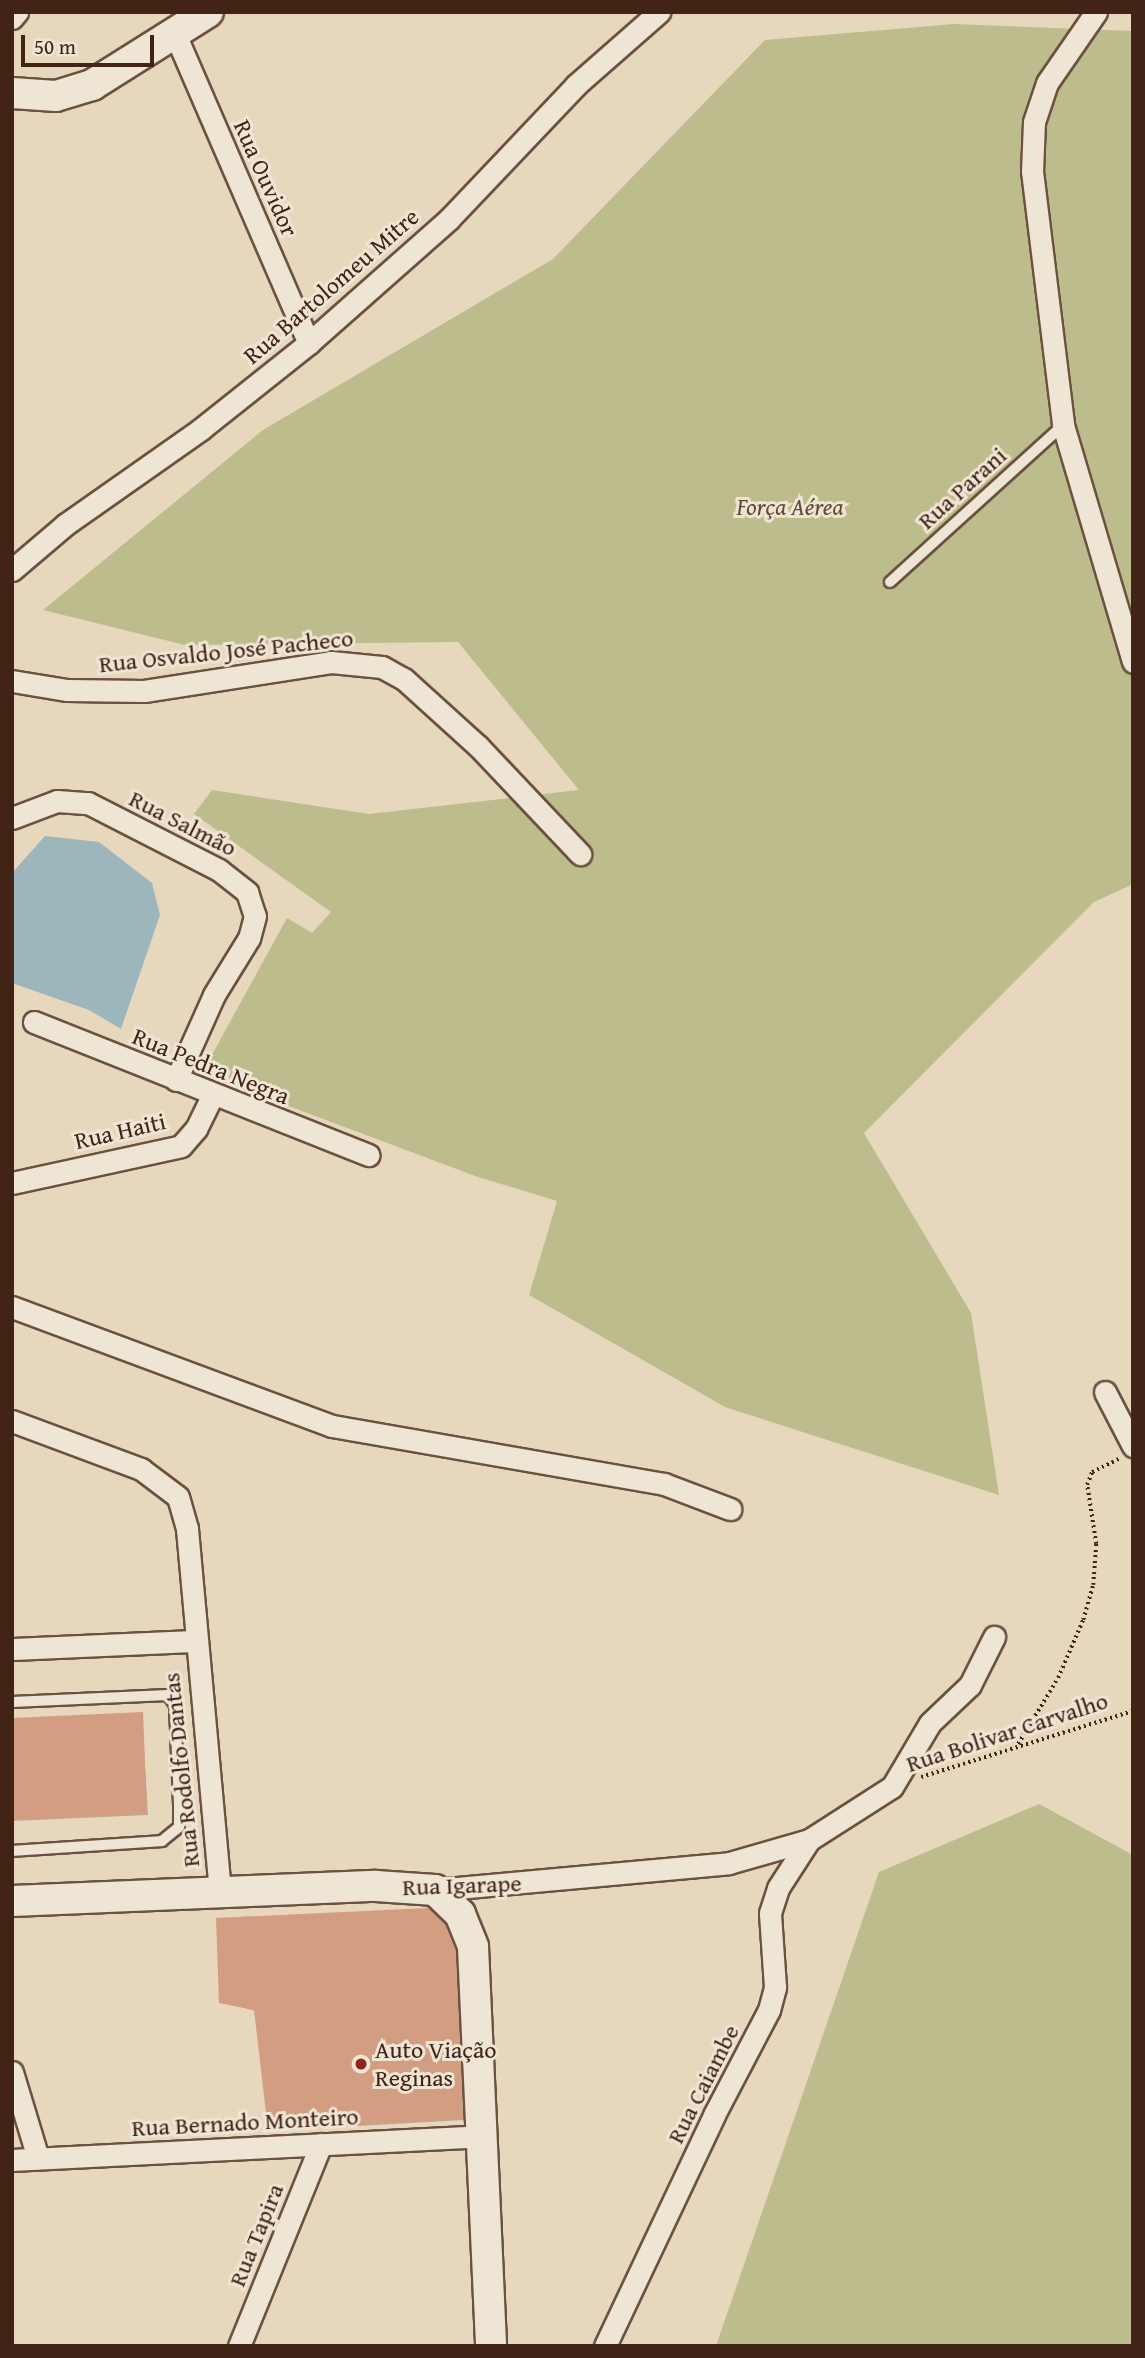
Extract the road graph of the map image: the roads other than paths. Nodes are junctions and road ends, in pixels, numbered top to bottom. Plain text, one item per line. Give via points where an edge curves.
1 (17, 12) edge
2 (208, 12) edge
3 (1096, 12) edge
4 (650, 15) edge
5 (12, 18) edge
6 (175, 34) junction
7 (12, 93) edge
8 (309, 343) junction
9 (1063, 425) junction
10 (12, 570) edge
11 (890, 582) dead end
12 (1133, 662) edge
13 (12, 681) edge
14 (12, 818) edge
15 (580, 854) dead end
16 (34, 1022) dead end
17 (176, 1080) junction
18 (213, 1094) junction
19 (369, 1155) dead end
20 (12, 1183) edge
21 (12, 1307) edge
22 (1105, 1392) dead end
23 (12, 1421) edge
24 (1133, 1446) edge
25 (730, 1508) dead end
26 (994, 1637) dead end
27 (194, 1641) junction
28 (12, 1649) edge
29 (12, 1702) edge
30 (809, 1840) junction
31 (12, 1851) edge
32 (435, 1890) junction
33 (220, 1894) junction
34 (12, 1901) edge
35 (12, 2071) edge
36 (480, 2136) junction
37 (321, 2144) junction
38 (38, 2158) junction
39 (12, 2160) edge
40 (239, 2346) edge
41 (491, 2346) edge
42 (605, 2346) edge

1 - 5 street
2 - 6 main road
3 - 9 street via 1047,83 1034,122 1032,171
4 - 8 street, Rua Bartolomeu Mitre via 576,85 449,219
6 - 7 main road via 92,85 56,96
6 - 8 street, Rua Ouvidor
8 - 10 street, Rua Bartolomeu Mitre via 201,429 57,531
9 - 11 lane, Rua Parani
9 - 12 street
13 - 15 street, Rua Osvaldo José Pacheco via 67,690 145,691 331,662 382,667 404,679 478,746
14 - 17 street, Rua Salmão via 57,801 88,803 219,870 247,892 255,916 249,938 214,995
16 - 17 street, Rua Pedra Negra
17 - 18 street, Rua Pedra Negra
18 - 19 street, Rua Pedra Negra
18 - 20 street, Rua Haiti via 196,1129 181,1146
21 - 25 street via 332,1426 664,1484
22 - 24 street
23 - 27 street, Rua Rodolfo Dantas via 141,1469 178,1497 187,1529
26 - 30 street, Rua Igarape via 970,1685 930,1723 892,1787
27 - 28 street, Rua Rodolfo Dantas
27 - 33 street, Rua Rodolfo Dantas
29 - 31 lane via 168,1695 175,1705 179,1827 162,1841
30 - 32 street, Rua Igarape via 729,1863
30 - 42 street, Rua Caiambe via 778,1888 770,1913 775,1987 769,2010
32 - 33 main road, Rua Igarape via 376,1886
32 - 36 main road via 460,1913 472,1947
33 - 34 main road, Rua Igarape
35 - 38 street
36 - 37 street, Rua Bernado Monteiro
36 - 41 main road
37 - 38 street, Rua Bernado Monteiro
37 - 40 street, Rua Tapira
38 - 39 street, Rua Bernado Monteiro

